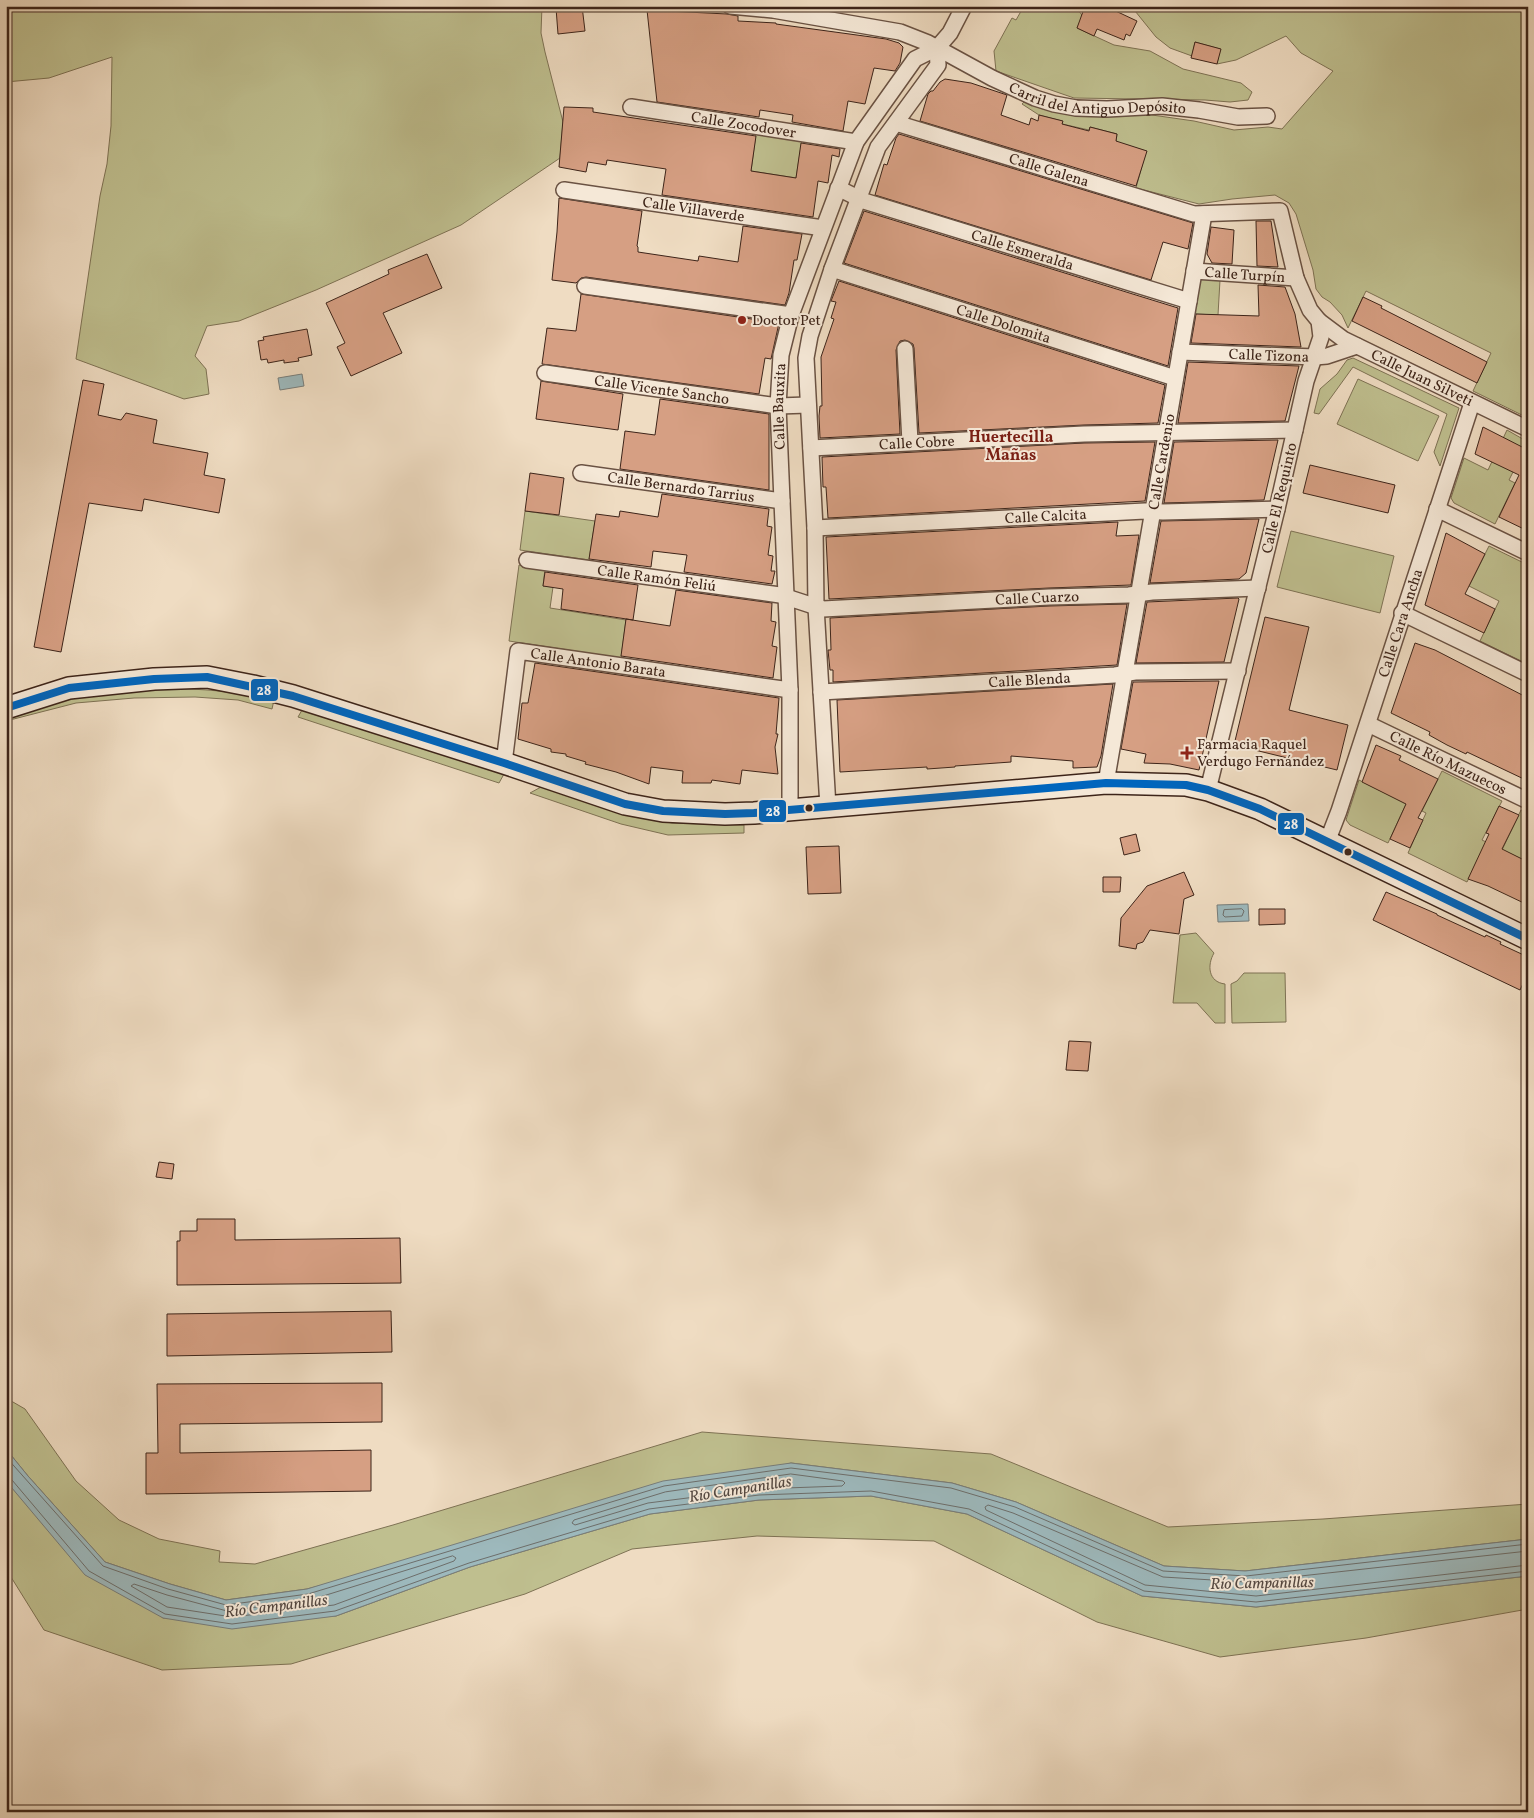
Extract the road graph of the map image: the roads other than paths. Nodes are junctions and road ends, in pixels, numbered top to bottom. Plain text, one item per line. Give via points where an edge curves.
1 (730, 6) edge
2 (964, 6) edge
3 (937, 48) junction
4 (631, 107) dead end
5 (1267, 116) dead end
6 (896, 123) junction
7 (856, 142) junction
8 (838, 188) junction
9 (564, 190) dead end
10 (858, 197) junction
11 (1204, 214) junction
12 (823, 228) junction
13 (832, 269) junction
14 (1194, 271) junction
15 (1296, 278) junction
16 (585, 286) dead end
17 (1189, 301) junction
18 (791, 315) junction
19 (1319, 321) junction
20 (1356, 346) junction
21 (905, 349) dead end
22 (1180, 352) junction
23 (1315, 357) junction
24 (545, 373) dead end
25 (1175, 378) junction
26 (1472, 403) junction
27 (808, 405) junction
28 (778, 406) junction
29 (1528, 429) edge
30 (1294, 430) junction
31 (1166, 432) junction
32 (910, 442) junction
33 (811, 448) junction
34 (581, 472) dead end
35 (782, 501) junction
36 (1278, 509) junction
37 (1437, 509) junction
38 (1153, 511) junction
39 (815, 528) junction
40 (1528, 553) edge
41 (527, 560) dead end
42 (1258, 588) junction
43 (1140, 594) junction
44 (787, 597) junction
45 (816, 607) junction
46 (1402, 613) junction
47 (1238, 671) junction
48 (1125, 673) junction
49 (1528, 674) edge
50 (790, 690) junction
51 (821, 692) junction
52 (6, 708) edge
53 (1368, 724) junction
54 (504, 763) junction
55 (1106, 783) junction
56 (1208, 790) junction
57 (1528, 801) edge
58 (828, 806) junction
59 (790, 810) junction
60 (1327, 842) junction
61 (1528, 939) edge

1 - 3 street, Carril del Antiguo Depósito via 773,10 900,32
2 - 3 street, Calle Bauxita via 950,33
3 - 5 street, Carril del Antiguo Depósito via 992,78 1054,104 1076,108 1162,106 1238,116
3 - 6 street, Calle Bauxita via 938,65
3 - 7 street, Calle Bauxita via 915,59
4 - 7 street, Calle Zocodover
6 - 10 street, Calle Bauxita via 878,147
6 - 11 street, Calle Galena via 1194,214
7 - 8 street, Calle Bauxita
8 - 10 street, Calle Esmeralda
8 - 12 street, Calle Bauxita
9 - 12 street, Calle Villaverde
10 - 13 street, Calle Bauxita
10 - 17 street, Calle Esmeralda
11 - 14 street, Calle Cardenio
11 - 15 street via 1280,211
12 - 18 street, Calle Bauxita
13 - 25 street, Calle Dolomita
13 - 27 street, Calle Bauxita via 806,358
14 - 15 street, Calle Turpín
14 - 17 street, Calle Cardenio
15 - 19 street via 1310,310
16 - 18 street
17 - 22 street, Calle Cardenio
18 - 28 street, Calle Bauxita via 781,355
19 - 20 street, Calle Juan Silveti
19 - 23 street, Calle El Requinto via 1321,337
20 - 23 street, Calle Tizona
20 - 26 street, Calle Juan Silveti
21 - 32 street
22 - 23 street, Calle Tizona
22 - 25 street, Calle Cardenio
23 - 30 street, Calle El Requinto
24 - 28 street, Calle Vicente Sancho
25 - 31 street, Calle Cardenio
26 - 29 street, Calle Juan Silveti
26 - 37 street, Calle Cara Ancha
27 - 28 street, Calle Vicente Sancho
27 - 33 street, Calle Bauxita
28 - 35 street, Calle Bauxita
30 - 31 street, Calle Cobre
30 - 36 street, Calle El Requinto
31 - 32 street, Calle Cobre
31 - 38 street, Calle Cardenio
32 - 33 street, Calle Cobre
33 - 39 street, Calle Bauxita
34 - 35 street, Calle Bernardo Tarrius
35 - 44 street, Calle Bauxita
36 - 38 street, Calle Calcita
36 - 42 street, Calle El Requinto
37 - 40 street
37 - 46 street, Calle Cara Ancha
38 - 39 street, Calle Calcita
38 - 43 street, Calle Cardenio
39 - 45 street, Calle Bauxita
41 - 44 street, Calle Ramón Feliú
42 - 43 street, Calle Cuarzo
42 - 47 street, Calle El Requinto
43 - 45 street, Calle Cuarzo
43 - 48 street, Calle Cardenio
44 - 45 street, Calle Ramón Feliú
44 - 50 street, Calle Bauxita
45 - 51 street, Calle Bauxita
46 - 49 street
46 - 53 street, Calle Cara Ancha
47 - 48 street, Calle Blenda
47 - 56 street, Calle El Requinto
48 - 51 street, Calle Blenda
48 - 55 street, Calle Cardenio
50 - 54 street, Calle Antonio Barata via 518,650
50 - 59 street, Calle Bauxita
51 - 58 street, Calle Bauxita
52 - 54 street via 69,688 154,678 207,677 293,696
53 - 57 street, Calle Río Mazuecos
53 - 60 street, Calle Cara Ancha
54 - 59 street via 625,804 662,811 725,814
55 - 56 street via 1186,785
55 - 58 street
56 - 60 street via 1260,809
58 - 59 street
60 - 61 street

